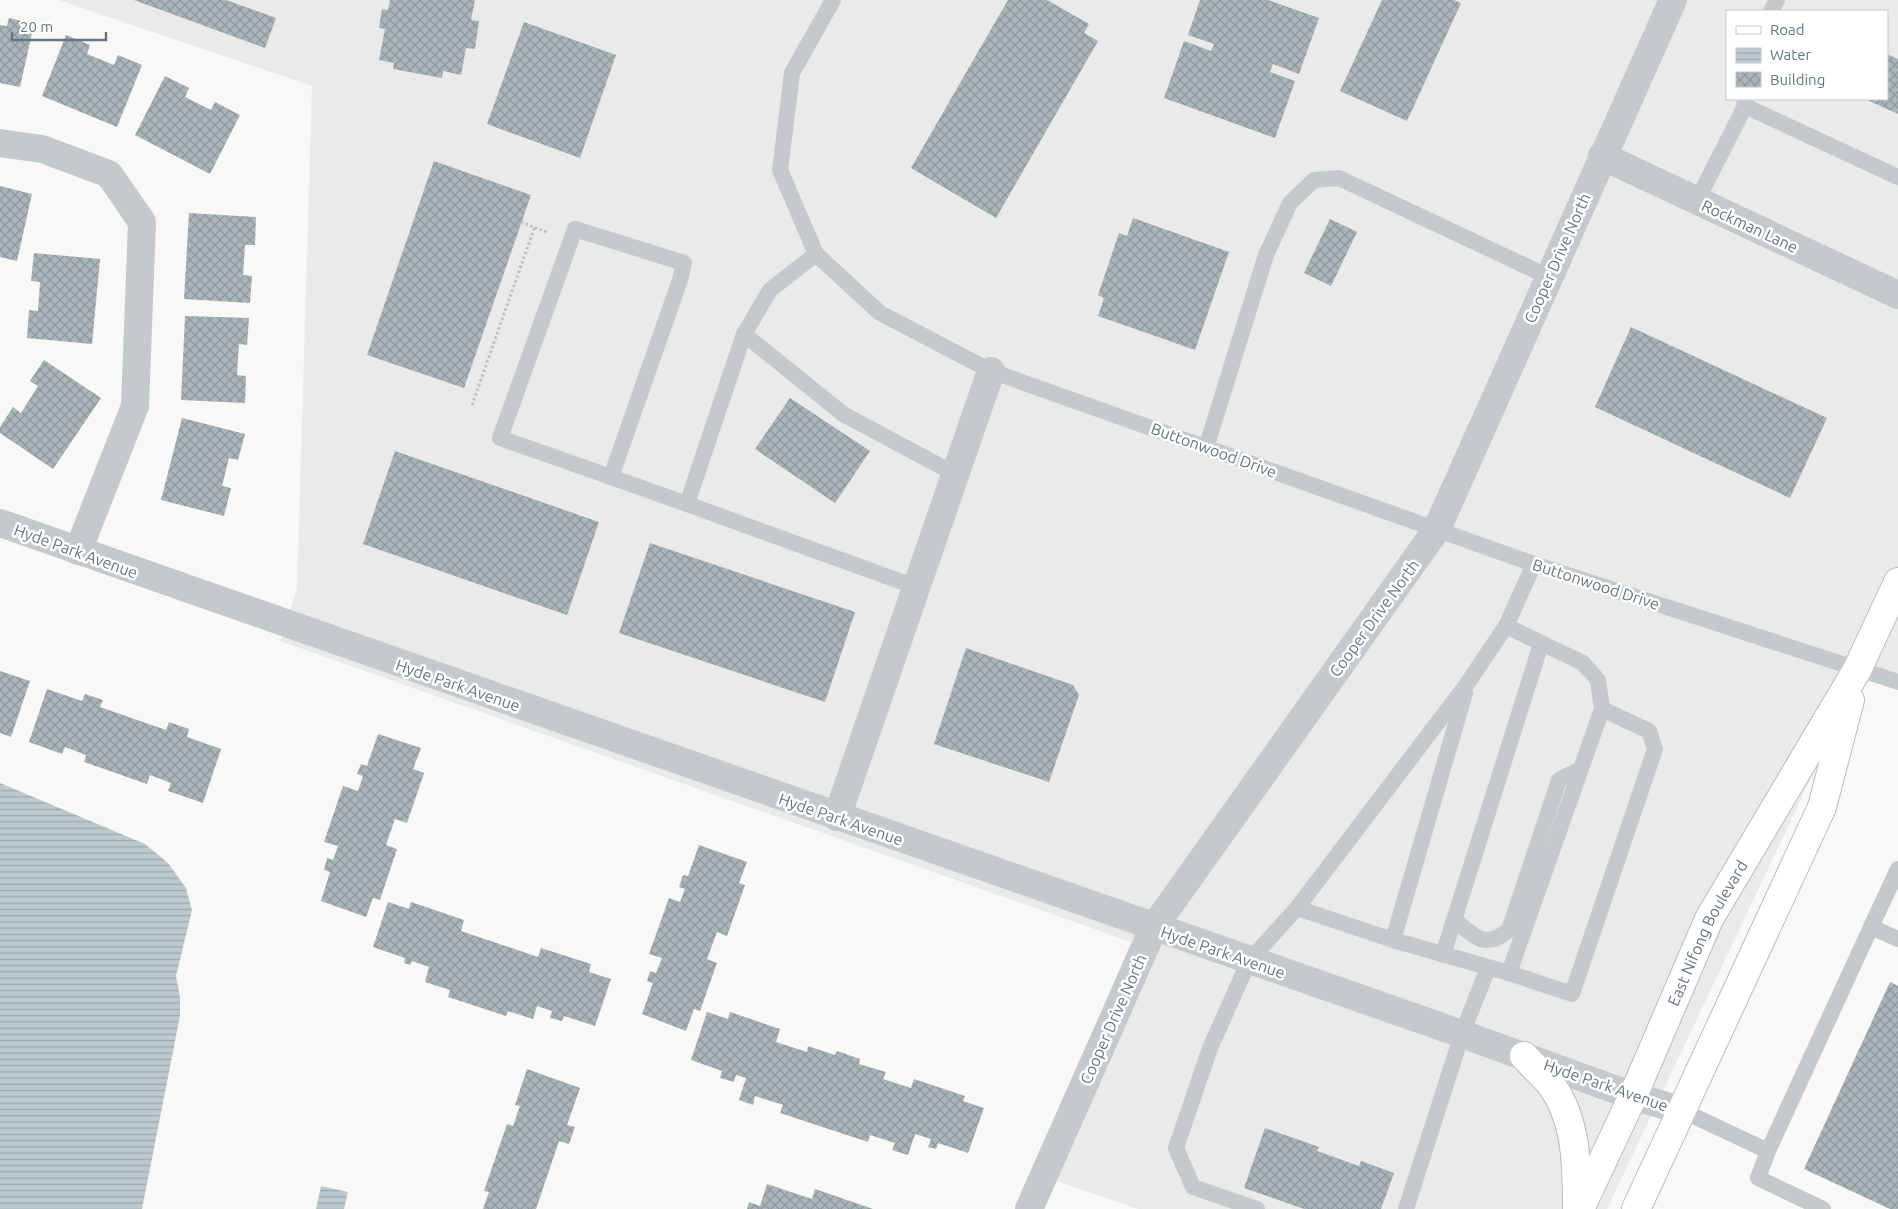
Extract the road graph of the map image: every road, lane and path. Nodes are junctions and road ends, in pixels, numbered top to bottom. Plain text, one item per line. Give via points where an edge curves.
1 (833, 0) edge
2 (1673, 0) edge
3 (1744, 102) edge
4 (0, 143) edge
5 (1602, 156) junction
6 (1898, 177) edge
7 (1697, 201) junction
8 (535, 226) dead end
9 (816, 254) junction
10 (1549, 277) junction
11 (1898, 295) edge
12 (744, 334) junction
13 (991, 371) junction
14 (472, 405) dead end
15 (1206, 448) junction
16 (955, 474) junction
17 (611, 477) junction
18 (687, 504) junction
19 (0, 524) edge
20 (1437, 529) junction
21 (78, 551) junction
22 (1534, 564) junction
23 (1898, 582) edge
24 (916, 587) junction
25 (1506, 626) junction
26 (1541, 644) junction
27 (1857, 670) junction
28 (1898, 682) edge
29 (1467, 684) junction
30 (1602, 709) junction
31 (1581, 769) junction
32 (837, 817) junction
33 (1898, 870) edge
34 (1297, 908) junction
35 (1455, 920) junction
36 (1154, 927) junction
37 (1871, 927) junction
38 (1393, 940) junction
39 (1898, 940) edge
40 (1444, 955) junction
41 (1249, 960) junction
42 (1488, 968) junction
43 (1509, 973) junction
44 (1462, 1034) junction
45 (1524, 1056) junction
46 (1632, 1096) junction
47 (1683, 1111) junction
48 (1768, 1151) junction
49 (1029, 1209) edge
50 (1256, 1209) edge
51 (1406, 1209) edge
52 (1579, 1209) edge
53 (1636, 1209) edge
54 (1823, 1209) edge

1 - 9 lane, Buttonwood Drive via 792,72 780,170
2 - 5 street, Cooper Drive North
3 - 6 lane
3 - 7 lane
4 - 21 street via 42,150 109,174 142,222 135,406
5 - 7 street, Rockman Lane
5 - 10 street, Cooper Drive North
7 - 11 street, Rockman Lane
8 - 14 path
9 - 12 lane via 770,290
9 - 13 lane, Buttonwood Drive via 880,313
10 - 15 lane via 1339,178 1314,180 1290,203 1266,255
10 - 20 street, Cooper Drive North
12 - 16 lane via 843,414
12 - 18 lane
13 - 15 lane, Buttonwood Drive
13 - 16 street
15 - 20 lane, Buttonwood Drive
16 - 24 street
17 - 17 lane via 500,438 574,229 684,263
17 - 18 lane
18 - 24 lane
19 - 21 street, Hyde Park Avenue
20 - 22 lane, Buttonwood Drive
20 - 36 street, Cooper Drive North
21 - 32 street, Hyde Park Avenue
22 - 25 lane
22 - 27 lane, Buttonwood Drive
23 - 27 main road, East Nifong Boulevard
24 - 32 street
25 - 26 lane
25 - 29 lane
26 - 30 lane via 1583,663 1598,680
26 - 35 lane
27 - 28 lane, Buttonwood Drive
27 - 46 main road, East Nifong Boulevard via 1709,919
27 - 47 main road, East Nifong Boulevard via 1822,807
29 - 34 lane
29 - 38 lane
30 - 31 lane
30 - 43 lane via 1649,730 1655,749 1572,994
31 - 35 lane via 1559,780 1509,930 1499,939 1480,940
31 - 43 lane
32 - 36 street, Hyde Park Avenue
33 - 37 lane
34 - 38 lane
34 - 41 lane
35 - 40 lane
36 - 41 street, Hyde Park Avenue
36 - 49 street, Cooper Drive North
37 - 39 lane
37 - 48 lane
38 - 40 lane
40 - 42 lane
41 - 44 street, Hyde Park Avenue
41 - 50 lane via 1210,1048 1176,1148 1193,1187
42 - 43 lane
42 - 44 lane
44 - 45 street, Hyde Park Avenue
44 - 51 lane
45 - 46 street, Hyde Park Avenue
45 - 52 main road via 1549,1082 1572,1128
46 - 47 street, Hyde Park Avenue
46 - 52 main road, East Nifong Boulevard
47 - 48 lane
47 - 53 main road, East Nifong Boulevard
48 - 54 lane via 1758,1178

